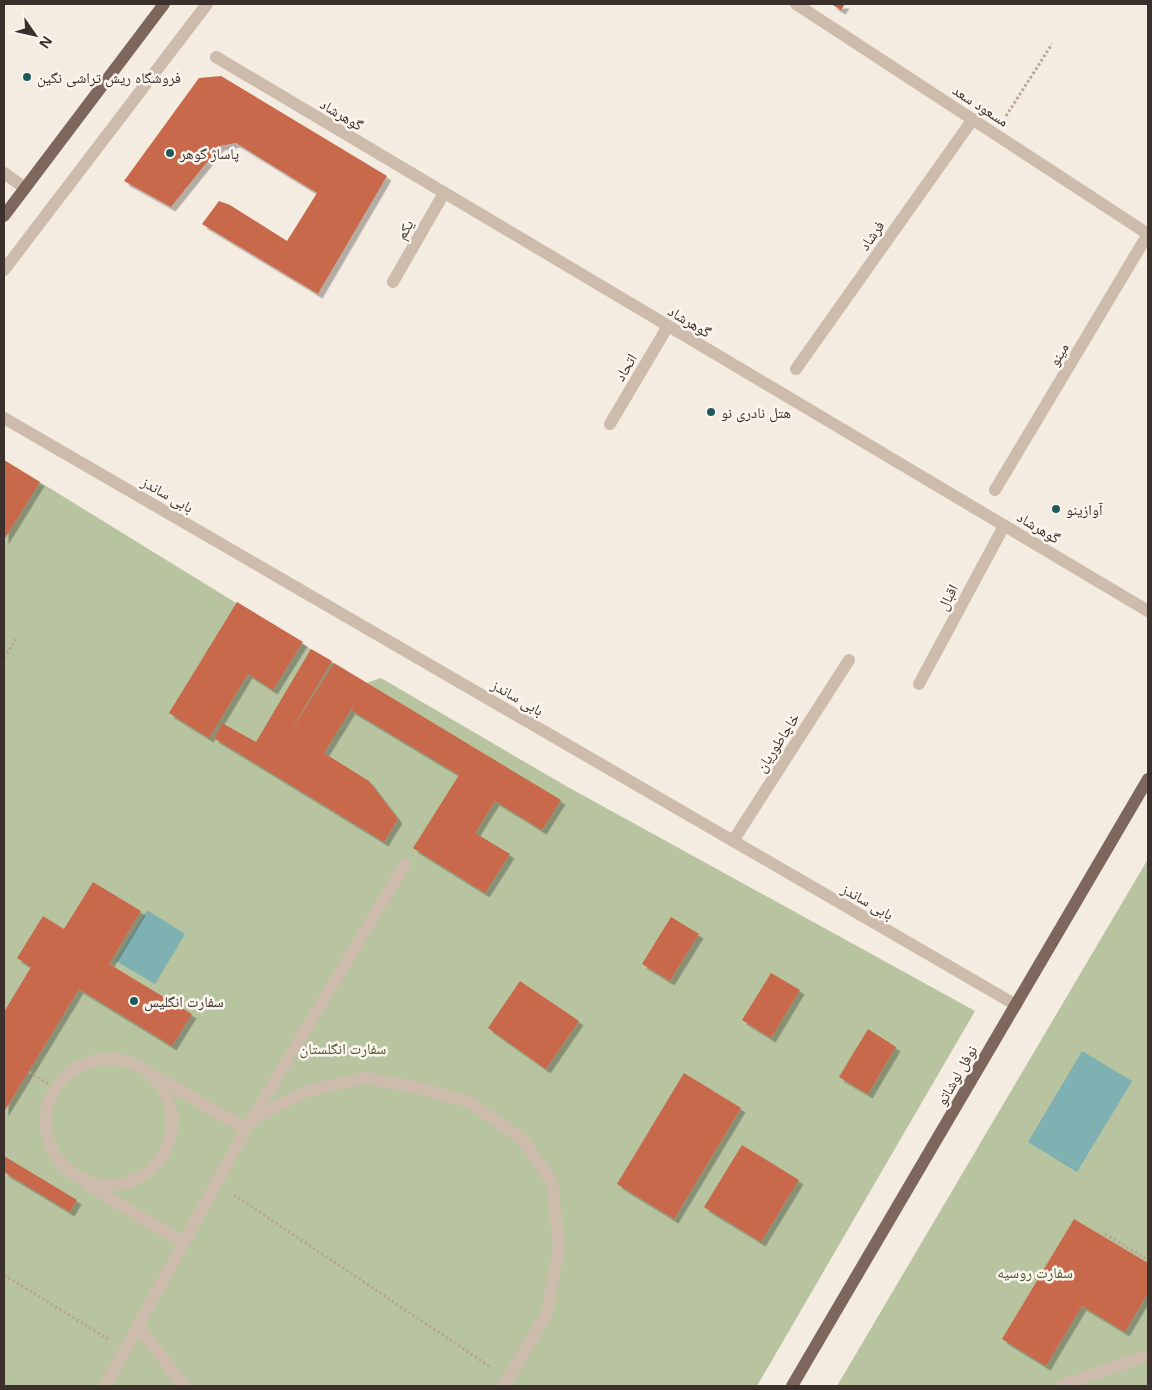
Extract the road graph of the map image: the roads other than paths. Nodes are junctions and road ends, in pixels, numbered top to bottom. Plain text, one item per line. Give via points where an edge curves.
1 (207, 4) edge
2 (796, 4) edge
3 (161, 5) edge
4 (216, 58) dead end
5 (973, 120) junction
6 (4, 173) edge
7 (25, 188) junction
8 (444, 193) junction
9 (4, 216) edge
10 (1148, 234) edge
11 (4, 270) edge
12 (393, 282) dead end
13 (668, 326) junction
14 (796, 369) dead end
15 (4, 418) edge
16 (610, 424) dead end
17 (995, 490) dead end
18 (1004, 526) junction
19 (1148, 611) edge
20 (849, 660) dead end
21 (918, 684) dead end
22 (1148, 779) edge
23 (733, 841) junction
24 (405, 864) dead end
25 (1016, 1005) junction
26 (148, 1071) junction
27 (249, 1124) junction
28 (78, 1178) junction
29 (184, 1243) junction
30 (139, 1327) junction
31 (1148, 1355) edge
32 (507, 1383) edge
33 (105, 1386) edge
34 (184, 1386) edge
35 (792, 1386) edge
36 (1063, 1386) edge

1 - 11 street
2 - 5 street, مسعود سعد
3 - 7 main road
4 - 8 street, گوهرشاد
5 - 10 street, مسعود سعد
5 - 14 street, فرشاد
6 - 7 street
7 - 9 main road
8 - 12 street, یکم
8 - 13 street, گوهرشاد
10 - 17 street, مینو
13 - 16 street, اتحاد
13 - 18 street, گوهرشاد
15 - 23 street, بابی ساندز
18 - 19 street, گوهرشاد
18 - 21 street, اقبال
20 - 23 street, خاچاطوریان
22 - 25 main road, نوفل لوشاتو
23 - 25 street, بابی ساندز
24 - 27 street
25 - 35 main road, نوفل لوشاتو
26 - 27 street
26 - 28 street via 162,1087 171,1106 172,1127 167,1148 159,1160 138,1178 119,1185 98,1185
26 - 28 street via 129,1061 108,1058 87,1062 69,1072 55,1088 46,1107 45,1128 50,1148 62,1166
27 - 29 street
27 - 32 street via 307,1090 366,1078 469,1102 522,1139 552,1182 559,1247 547,1313
28 - 29 street
29 - 30 street
30 - 33 street
30 - 34 street
31 - 36 street

